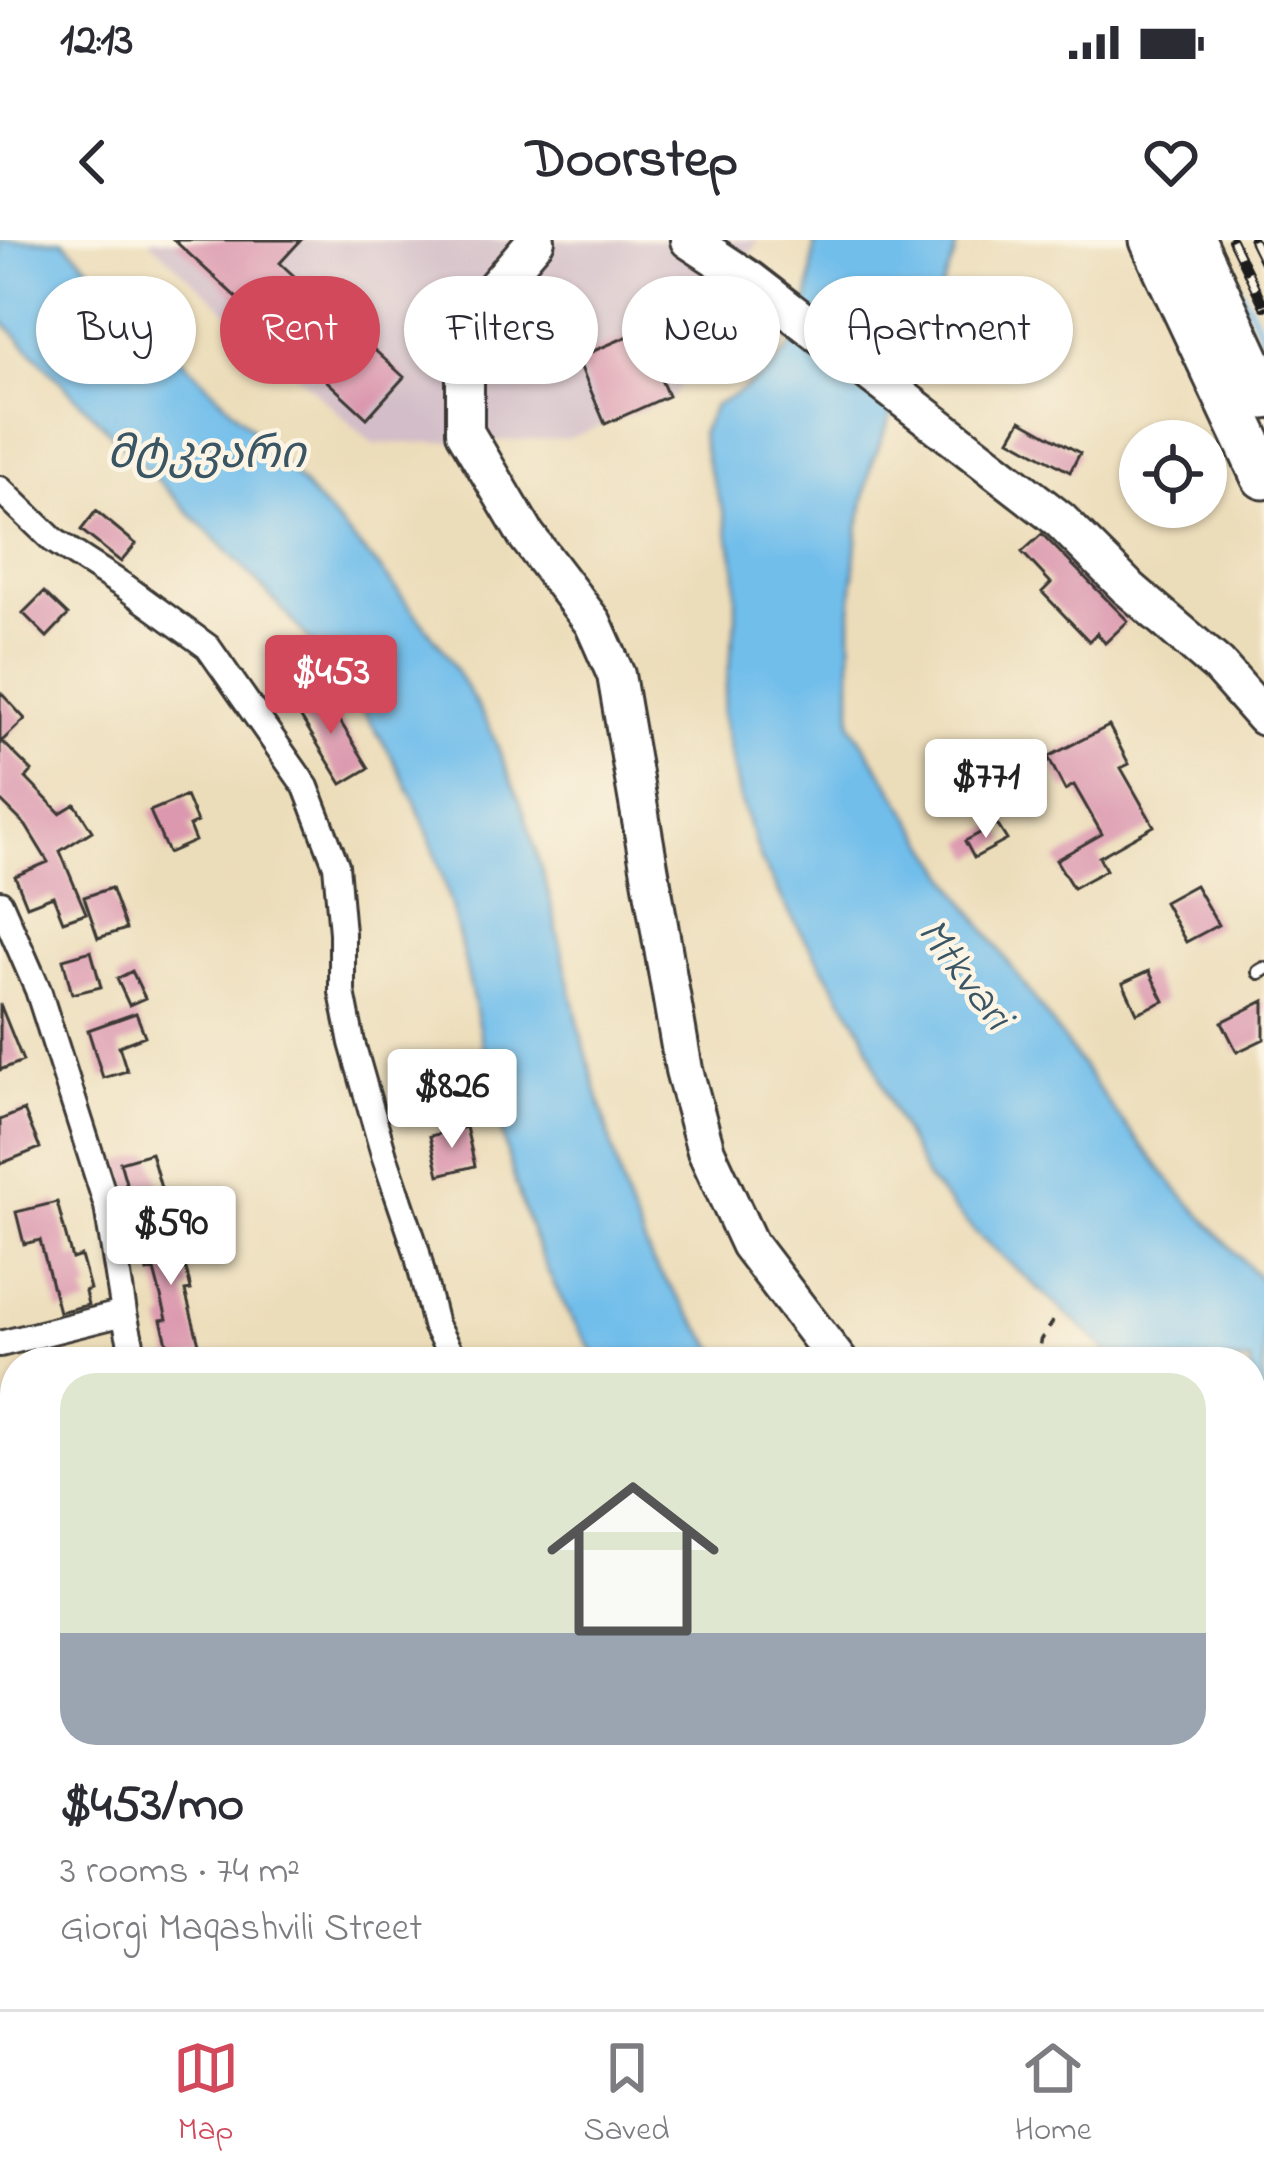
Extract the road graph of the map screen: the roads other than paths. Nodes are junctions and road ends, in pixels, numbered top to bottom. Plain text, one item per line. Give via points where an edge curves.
1 (536, 240) edge
2 (689, 240) edge
3 (1153, 240) edge
4 (1192, 240) edge
5 (1264, 396) edge
6 (1264, 476) edge
7 (0, 489) edge
8 (1218, 665) junction
9 (1264, 672) edge
10 (1264, 717) edge
11 (0, 903) edge
12 (124, 1313) junction
13 (0, 1344) edge
14 (132, 1347) edge
15 (447, 1347) edge
16 (828, 1347) edge

1 - 16 street via 482,303 465,364 466,432 526,535 593,623 616,675 684,1070 706,1151 749,1244
2 - 8 street via 1060,520
3 - 6 highway
4 - 5 highway
7 - 15 street via 53,540 208,647 306,787 336,865 352,1043
8 - 9 street
8 - 10 street
11 - 12 street via 38,990 107,1206
12 - 13 street
12 - 14 street

